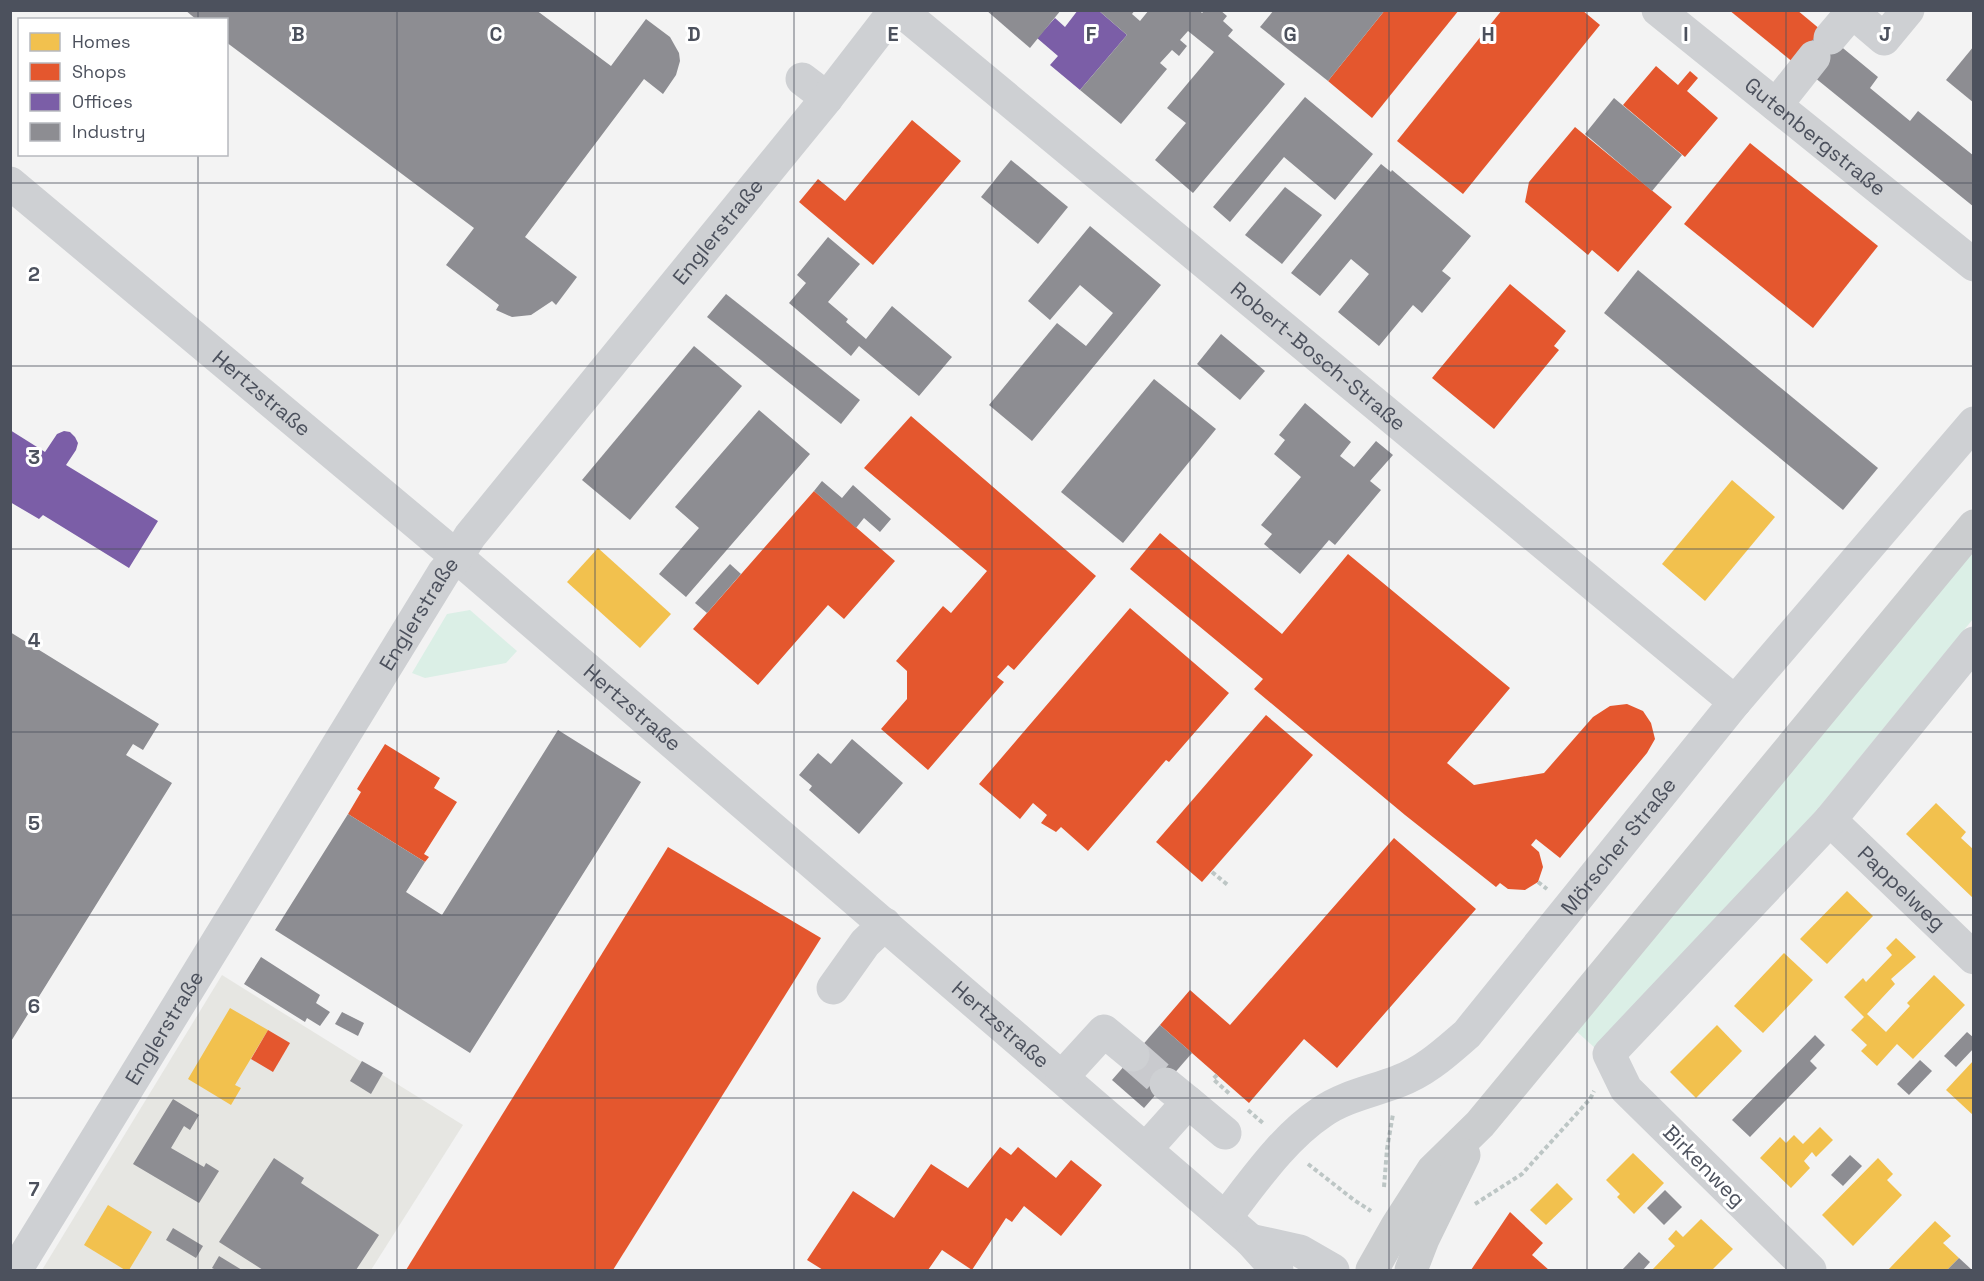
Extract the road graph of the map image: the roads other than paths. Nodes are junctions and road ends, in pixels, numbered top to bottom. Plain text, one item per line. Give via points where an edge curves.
1 (895, 10) edge
2 (900, 10) edge
3 (1658, 10) edge
4 (1908, 10) edge
5 (1851, 11) edge
6 (1776, 105) junction
7 (10, 183) edge
8 (1974, 265) edge
9 (1974, 423) edge
10 (1974, 526) edge
11 (457, 557) junction
12 (1974, 643) edge
13 (1735, 702) junction
14 (1830, 820) junction
15 (885, 924) junction
16 (1974, 958) edge
17 (833, 988) dead end
18 (1133, 1055) tunnel mouth
19 (1062, 1077) junction
20 (1480, 1124) junction
21 (1226, 1133) dead end
22 (1146, 1149) junction
23 (1225, 1218) junction
24 (1250, 1240) junction
25 (16, 1270) edge
26 (1277, 1270) edge
27 (1333, 1270) edge
28 (1372, 1270) edge
29 (1411, 1270) edge
30 (1810, 1270) edge

1 - 11 street, Englerstraße via 814,88
2 - 13 street, Robert-Bosch-Straße
3 - 6 street, Gutenbergstraße
4 - 5 street via 1884,39
5 - 6 street
6 - 8 street, Gutenbergstraße
7 - 11 street, Hertzstraße
9 - 13 street, Mörscher Straße
10 - 20 main road
11 - 15 street, Hertzstraße
11 - 25 street, Englerstraße via 444,572
12 - 14 street
13 - 23 street, Mörscher Straße via 1467,1034 1412,1076 1324,1110 1286,1144
14 - 16 street, Pappelweg
14 - 30 street, Birkenweg via 1609,1054 1626,1089
15 - 17 street via 865,943
15 - 19 street, Hertzstraße
18 - 19 street via 1104,1030
19 - 22 street, Hertzstraße
20 - 28 main road via 1433,1170
20 - 29 main road
21 - 22 street via 1177,1093
22 - 23 street, Hertzstraße
23 - 24 street, Hertzstraße
24 - 26 street, Hertzstraße
24 - 27 street, Hertzstraße via 1300,1251

